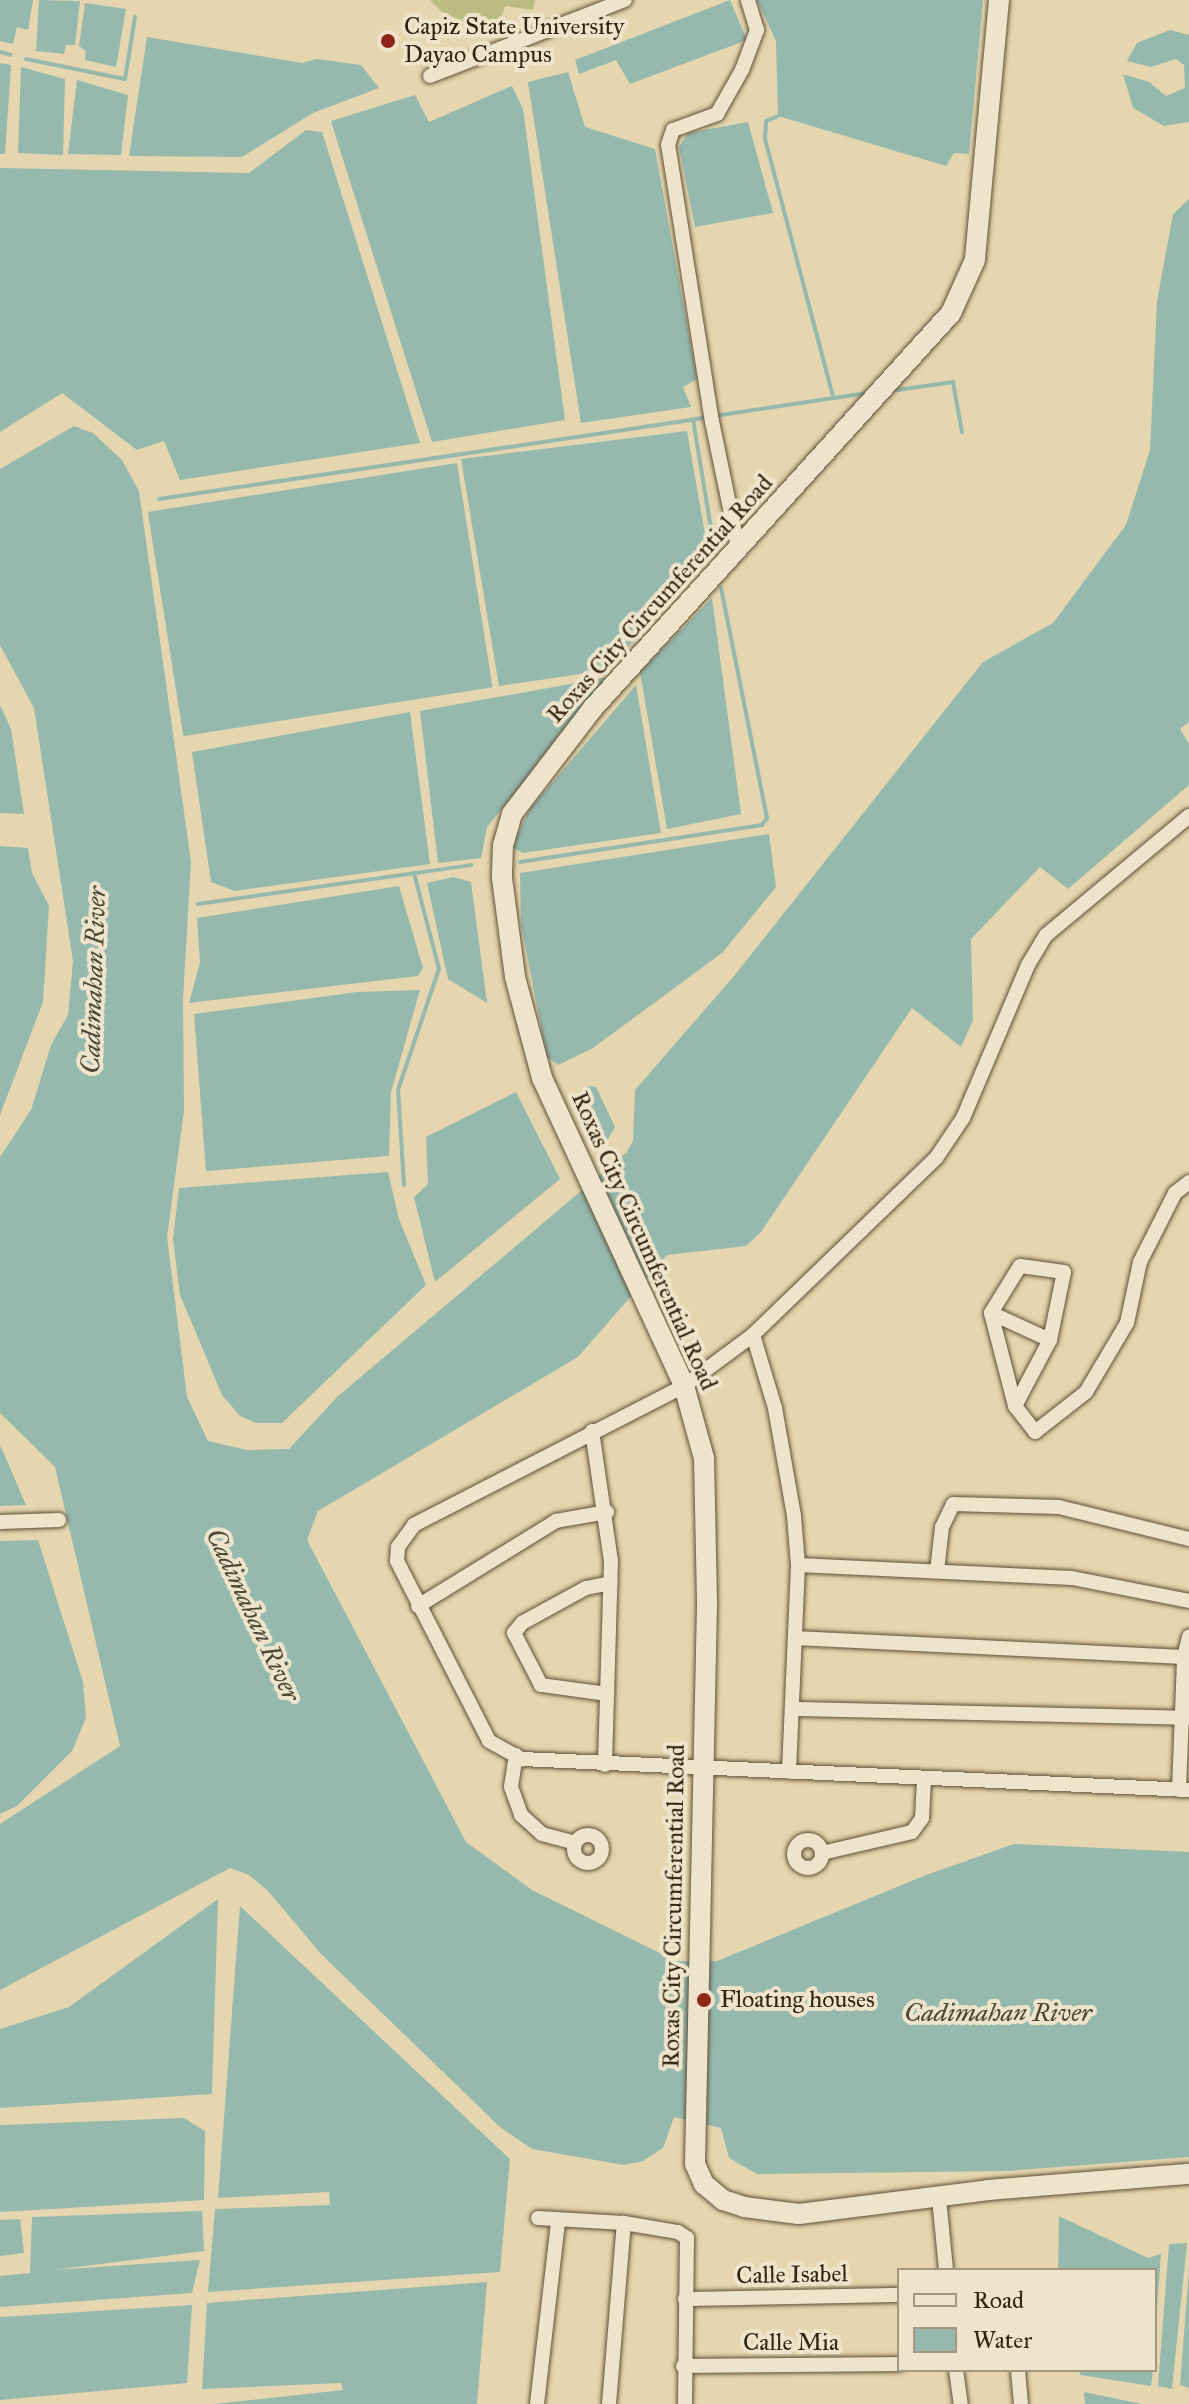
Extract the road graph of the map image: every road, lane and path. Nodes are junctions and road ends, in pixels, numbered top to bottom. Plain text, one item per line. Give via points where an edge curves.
1 (625, 0) edge
2 (748, 0) edge
3 (999, 0) edge
4 (430, 76) dead end
5 (738, 547) junction
6 (1189, 816) edge
7 (1189, 1182) edge
8 (991, 1313) junction
9 (753, 1335) junction
10 (1050, 1340) junction
11 (684, 1386) junction
12 (1015, 1406) junction
13 (592, 1431) junction
14 (607, 1512) junction
15 (59, 1520) dead end
16 (0, 1522) edge
17 (1189, 1539) edge
18 (798, 1565) junction
19 (937, 1571) junction
20 (611, 1583) junction
21 (1189, 1601) edge
22 (418, 1606) junction
23 (1189, 1637) edge
24 (795, 1638) junction
25 (1184, 1657) junction
26 (607, 1694) junction
27 (795, 1709) junction
28 (1185, 1718) edge
29 (516, 1755) junction
30 (605, 1765) junction
31 (702, 1768) junction
32 (789, 1772) junction
33 (924, 1780) junction
34 (1184, 1790) edge
35 (575, 1843) dead end
36 (822, 1853) dead end
37 (1189, 2174) edge
38 (939, 2198) junction
39 (538, 2218) dead end
40 (558, 2222) junction
41 (624, 2223) junction
42 (946, 2268) edge
43 (897, 2295) edge
44 (685, 2299) junction
45 (897, 2364) edge
46 (683, 2366) junction
47 (956, 2372) edge
48 (1018, 2372) edge
49 (537, 2404) edge
50 (609, 2404) edge
51 (685, 2404) edge
52 (961, 2404) edge
53 (1021, 2404) edge

1 - 4 street
2 - 5 street via 757,30 742,70 717,114 673,130 668,145 712,422
3 - 5 main road, Roxas City Circumferential Road via 975,260 951,313
5 - 11 main road, Roxas City Circumferential Road via 593,708 512,814 503,845 515,977 542,1078
6 - 9 street via 1046,935 1028,965 963,1118 936,1158
7 - 12 street via 1175,1193 1140,1262 1127,1323 1086,1392 1035,1432
8 - 10 street
8 - 10 street via 1020,1266 1064,1272
8 - 12 street
9 - 11 street
9 - 18 street via 788,1463
10 - 12 street
11 - 13 street
11 - 31 main road, Roxas City Circumferential Road via 704,1458
13 - 14 street
13 - 22 street via 414,1525 398,1547 397,1561
14 - 20 street
14 - 22 street via 556,1521
15 - 16 street
17 - 19 street via 1059,1507 953,1504 942,1527
18 - 19 street
18 - 24 street
19 - 21 street via 1072,1578
20 - 26 street
20 - 26 street via 586,1588 522,1623 514,1633 541,1685
22 - 29 street via 489,1741 499,1751
23 - 25 street
24 - 25 street
24 - 27 street
25 - 28 street
26 - 30 street
27 - 28 street
27 - 32 street
28 - 34 street
29 - 30 street via 542,1762
29 - 35 street via 511,1787 521,1815 542,1834
30 - 31 street
31 - 32 street
31 - 38 main road, Roxas City Circumferential Road via 695,2164 704,2184 723,2200 744,2207 799,2214
32 - 33 street
33 - 34 street
33 - 36 street via 922,1818 912,1832
37 - 38 main road, Roxas City Circumferential Road
38 - 42 street
39 - 40 street
40 - 41 street
40 - 49 street
41 - 44 street via 687,2238
41 - 50 street
43 - 44 street, Calle Isabel
44 - 46 street
45 - 46 street, Calle Mia
46 - 51 street
47 - 52 street
48 - 53 street

